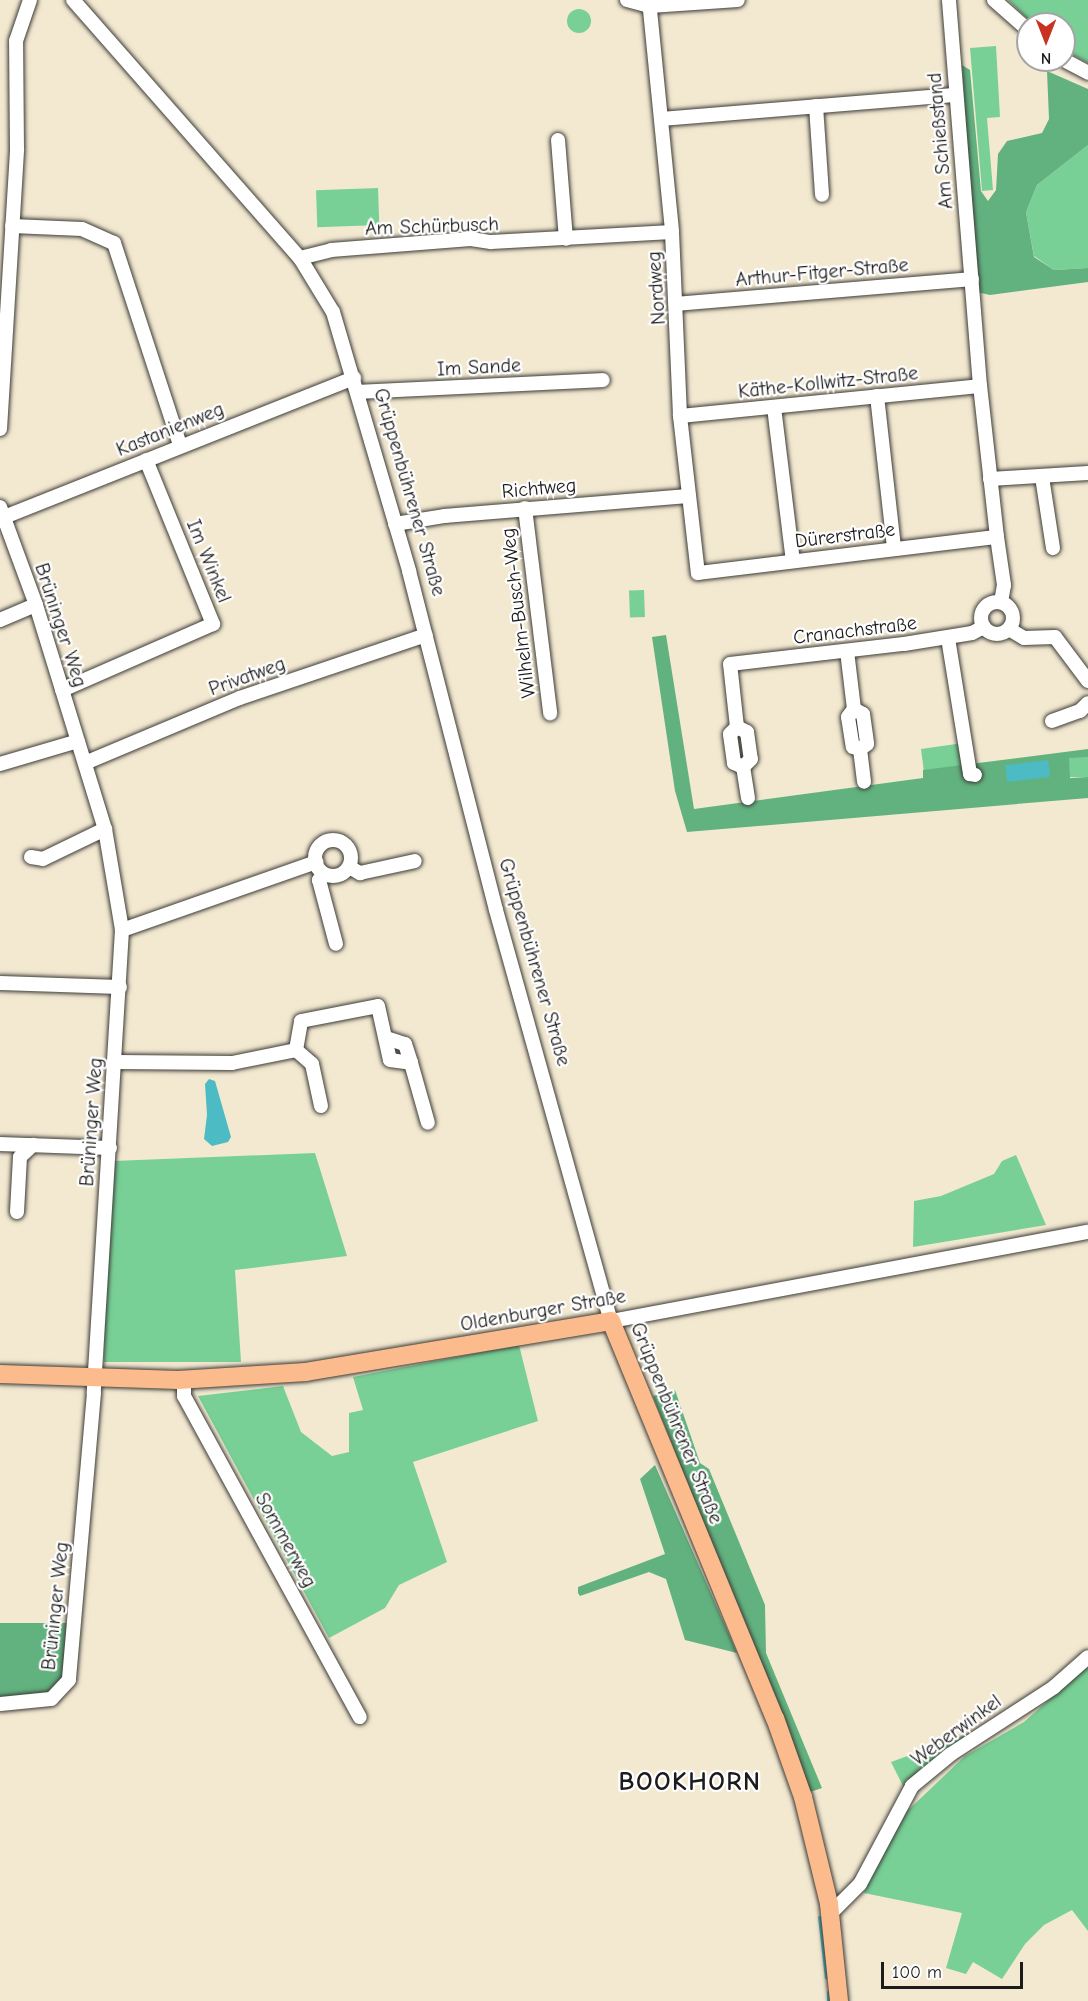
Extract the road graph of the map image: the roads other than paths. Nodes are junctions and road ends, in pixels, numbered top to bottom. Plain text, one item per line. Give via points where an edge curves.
1 (30, 0) edge
2 (73, 0) edge
3 (627, 0) edge
4 (738, 0) edge
5 (950, 0) edge
6 (994, 0) edge
7 (649, 3) edge
8 (1016, 19) edge
9 (956, 95) junction
10 (816, 106) junction
11 (662, 119) junction
12 (558, 140) dead end
13 (0, 176) edge
14 (15, 176) junction
15 (822, 195) dead end
16 (12, 226) junction
17 (672, 232) junction
18 (566, 239) junction
19 (300, 258) junction
20 (972, 279) junction
21 (4, 300) edge
22 (676, 304) junction
23 (603, 380) dead end
24 (356, 385) junction
25 (980, 386) junction
26 (877, 396) junction
27 (774, 407) junction
28 (680, 416) junction
29 (0, 429) edge
30 (180, 446) junction
31 (146, 460) junction
32 (1088, 473) edge
33 (1042, 477) junction
34 (990, 479) junction
35 (687, 496) junction
36 (525, 508) junction
37 (1, 512) edge
38 (396, 524) junction
39 (997, 537) junction
40 (894, 548) junction
41 (1053, 548) dead end
42 (793, 561) junction
43 (698, 573) joint
44 (1001, 602) junction
45 (36, 605) junction
46 (0, 620) edge
47 (984, 627) junction
48 (1009, 629) junction
49 (426, 635) junction
50 (948, 638) junction
51 (847, 651) junction
52 (1088, 681) edge
53 (62, 690) junction
54 (1088, 703) edge
55 (550, 713) dead end
56 (1052, 721) dead end
57 (78, 741) junction
58 (85, 763) junction
59 (0, 764) edge
60 (975, 775) dead end
61 (864, 782) dead end
62 (748, 798) dead end
63 (105, 829) junction
64 (31, 857) dead end
65 (415, 861) dead end
66 (316, 862) junction
67 (349, 867) junction
68 (324, 874) junction
69 (122, 930) junction
70 (336, 944) dead end
71 (0, 983) edge
72 (120, 987) junction
73 (296, 1050) junction
74 (116, 1062) junction
75 (321, 1106) dead end
76 (428, 1123) dead end
77 (4, 1145) edge
78 (33, 1145) junction
79 (110, 1148) junction
80 (20, 1158) junction
81 (17, 1212) dead end
82 (1088, 1232) edge
83 (611, 1321) junction
84 (0, 1374) edge
85 (93, 1378) junction
86 (184, 1379) junction
87 (1088, 1657) edge
88 (0, 1704) edge
89 (360, 1717) dead end
90 (830, 1914) junction
91 (839, 2001) edge

1 - 14 street via 16,41
2 - 19 street, Grüppenbührener Straße
3 - 7 street
4 - 7 street
5 - 9 street, Am Schießstand
6 - 8 street
7 - 11 street, Nordweg
9 - 10 street
9 - 20 street, Am Schießstand
10 - 11 street
10 - 15 street
11 - 17 street, Nordweg
12 - 18 street
13 - 14 street
14 - 16 street
16 - 21 street
16 - 30 street via 82,229 114,243
17 - 18 street, Am Schürbusch
17 - 22 street, Nordweg
18 - 19 street, Am Schürbusch via 471,239 331,250
19 - 24 street, Grüppenbührener Straße via 333,312
20 - 22 street, Arthur-Fitger-Straße
20 - 25 street
21 - 29 street
22 - 28 street, Nordweg
23 - 24 street, Im Sande
24 - 30 street, Kastanienweg
24 - 38 street, Grüppenbührener Straße
25 - 26 street, Käthe-Kollwitz-Straße
25 - 34 street
26 - 27 street, Käthe-Kollwitz-Straße
26 - 40 street
27 - 28 street, Käthe-Kollwitz-Straße
27 - 42 street
28 - 35 street, Nordweg
30 - 31 street, Kastanienweg
31 - 37 street, Kastanienweg
31 - 53 street, Im Winkel via 213,624
32 - 33 street
33 - 34 street
33 - 41 street
34 - 39 street
35 - 36 street, Richtweg
35 - 43 street, Nordweg
36 - 38 street, Richtweg
36 - 55 street, Wilhelm-Busch-Weg
37 - 45 street, Brüninger Weg
38 - 49 street, Grüppenbührener Straße
39 - 40 street, Dürerstraße
39 - 44 street via 1004,585
40 - 42 street, Dürerstraße
42 - 43 street, Dürerstraße
44 - 47 street via 990,603 982,611
44 - 48 street via 1011,611
45 - 46 street
45 - 53 street, Brüninger Weg
47 - 48 street via 993,633
47 - 50 street, Cranachstraße
48 - 52 street via 1024,638 1055,637
49 - 58 street, Privatweg via 240,698
49 - 83 street, Grüppenbührener Straße via 496,910
50 - 51 street, Cranachstraße
50 - 60 street via 970,774
51 - 61 street via 854,709 848,717 853,747 860,749
51 - 62 street, Cranachstraße via 730,664 737,727 730,734 734,763 743,767
53 - 57 street, Brüninger Weg
54 - 56 street via 1080,711
57 - 58 street, Brüninger Weg
57 - 59 street
58 - 63 street, Brüninger Weg
63 - 64 street via 43,860
63 - 69 street, Brüninger Weg
65 - 67 street via 360,873
66 - 67 street via 320,846 336,841 349,850
66 - 68 street
66 - 69 street
67 - 68 street via 338,876
68 - 70 street via 320,880
69 - 72 street, Brüninger Weg
71 - 72 street
72 - 74 street, Brüninger Weg
73 - 74 street via 232,1063
73 - 75 street via 312,1064
73 - 76 street via 301,1022 378,1006 386,1038 405,1044
74 - 79 street, Brüninger Weg
77 - 78 street
77 - 80 street
78 - 79 street
78 - 80 street
79 - 85 street, Brüninger Weg
80 - 81 street
82 - 83 street, Oldenburger Straße
83 - 86 main road, Oldenburger Straße via 316,1370
83 - 90 main road, Grüppenbührener Straße via 775,1718 803,1797
84 - 85 main road, Oldenburger Straße
85 - 86 main road, Oldenburger Straße
85 - 88 street, Brüninger Weg via 69,1680 51,1699
86 - 89 street, Sommerweg via 184,1396
87 - 90 street, Weberwinkel via 1054,1687 951,1754 912,1786 860,1884
90 - 91 main road, Grüppenbührener Straße

